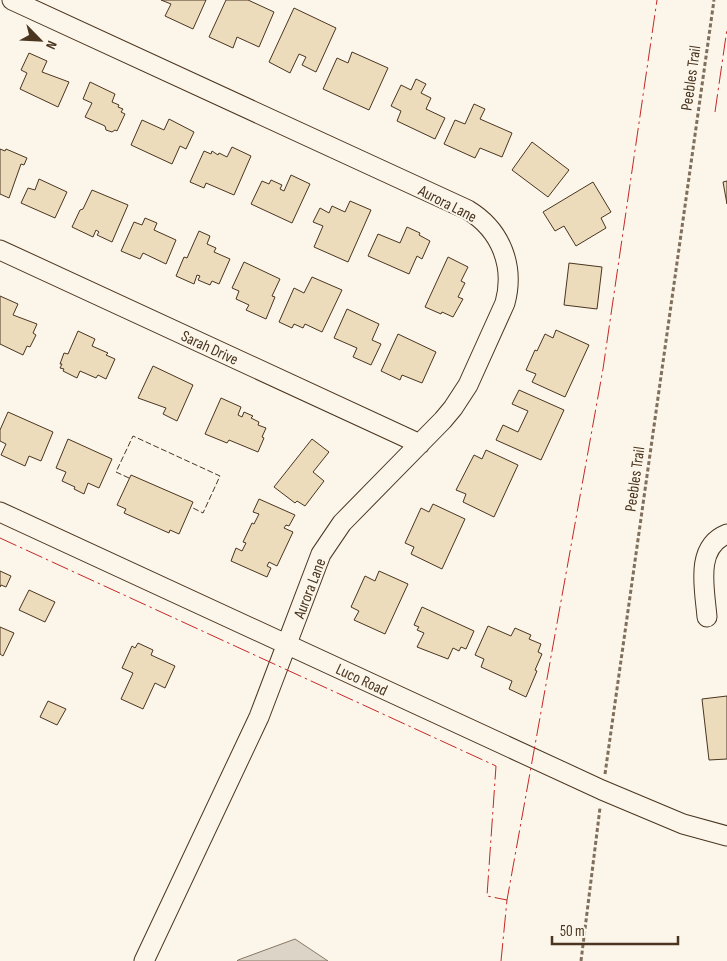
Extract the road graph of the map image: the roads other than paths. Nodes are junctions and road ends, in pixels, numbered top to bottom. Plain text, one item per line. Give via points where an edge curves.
1 (12, 0) edge
2 (0, 250) edge
3 (420, 444) junction
4 (0, 512) edge
5 (727, 534) edge
6 (706, 617) dead end
7 (287, 645) junction
8 (727, 836) edge
9 (144, 961) edge

1 - 3 street, Aurora Lane via 464,208 490,228 499,241 507,264 505,303 462,394
2 - 3 street, Sarah Drive
3 - 7 street, Aurora Lane via 349,515 329,540
4 - 7 street, Luco Road
5 - 6 street via 709,548 703,567
7 - 8 street, Luco Road via 602,790 684,824
7 - 9 street, Aurora Lane via 258,716

